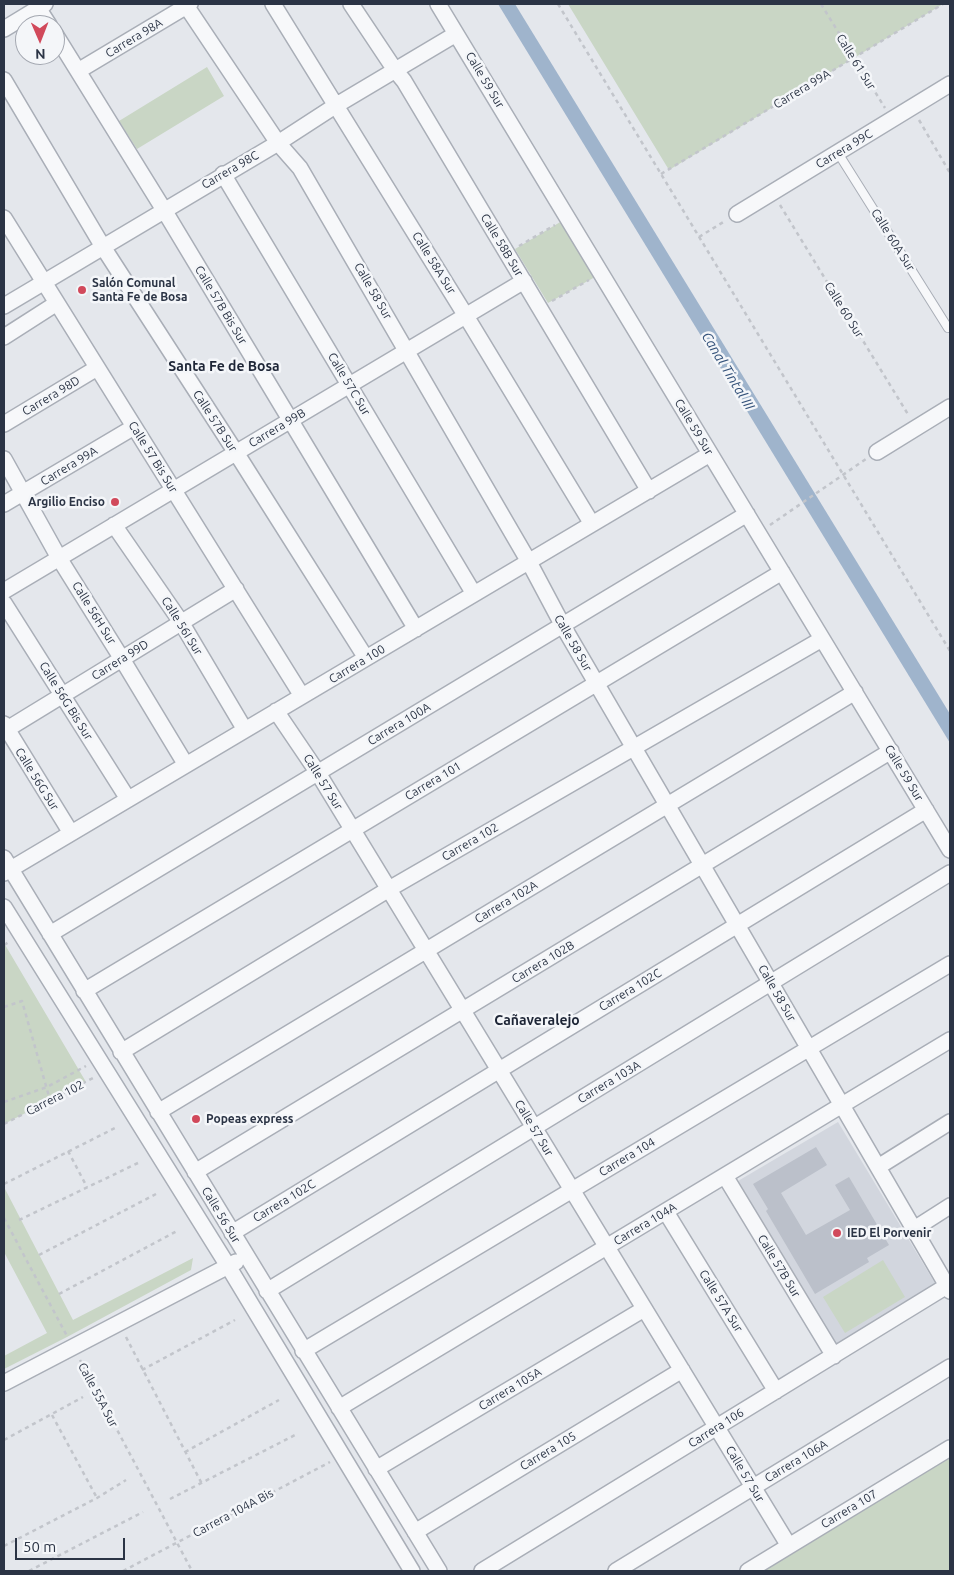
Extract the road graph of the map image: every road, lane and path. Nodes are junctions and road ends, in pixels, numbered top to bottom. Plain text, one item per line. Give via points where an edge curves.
1 (273, 4) edge
2 (351, 4) edge
3 (438, 4) edge
4 (558, 4) edge
5 (821, 4) edge
6 (943, 4) edge
7 (187, 5) edge
8 (42, 6) edge
9 (4, 28) edge
10 (456, 34) junction
11 (65, 50) edge
12 (854, 58) junction
13 (394, 70) junction
14 (78, 71) junction
15 (4, 80) edge
16 (950, 84) edge
17 (335, 106) junction
18 (912, 108) junction
19 (892, 120) junction
20 (278, 143) junction
21 (838, 153) junction
22 (950, 173) edge
23 (223, 174) junction
24 (661, 174) junction
25 (772, 193) junction
26 (164, 210) junction
27 (737, 214) joint
28 (4, 218) edge
29 (568, 218) junction
30 (699, 237) junction
31 (103, 247) junction
32 (507, 254) junction
33 (601, 273) junction
34 (524, 281) junction
35 (44, 282) junction
36 (57, 303) junction
37 (4, 306) edge
38 (540, 308) junction
39 (466, 316) junction
40 (948, 328) dead end
41 (4, 337) edge
42 (408, 350) junction
43 (97, 368) junction
44 (349, 385) junction
45 (950, 407) edge
46 (290, 420) junction
47 (4, 424) edge
48 (134, 427) junction
49 (916, 428) junction
50 (236, 452) junction
51 (877, 452) joint
52 (710, 454) junction
53 (4, 459) edge
54 (844, 475) junction
55 (174, 490) junction
56 (649, 491) junction
57 (24, 492) junction
58 (4, 504) edge
59 (747, 514) junction
60 (781, 516) dead end
61 (592, 524) junction
62 (114, 525) junction
63 (59, 558) junction
64 (529, 562) junction
65 (782, 572) junction
66 (236, 589) junction
67 (4, 591) edge
68 (474, 594) junction
69 (4, 603) edge
70 (181, 622) junction
71 (562, 626) junction
72 (416, 629) junction
73 (822, 639) junction
74 (950, 651) edge
75 (122, 658) junction
76 (366, 658) junction
77 (596, 683) junction
78 (855, 692) junction
79 (62, 695) junction
80 (302, 696) junction
81 (276, 711) junction
82 (5, 728) edge
83 (245, 730) junction
84 (634, 748) junction
85 (891, 751) junction
86 (186, 765) junction
87 (318, 773) junction
88 (128, 799) junction
89 (667, 805) junction
90 (926, 810) junction
91 (353, 830) junction
92 (72, 833) junction
93 (950, 850) edge
94 (702, 865) junction
95 (6, 867) edge
96 (950, 873) edge
97 (389, 889) junction
98 (4, 907) edge
99 (737, 925) junction
100 (50, 934) junction
101 (426, 950) junction
102 (950, 964) edge
103 (771, 983) junction
104 (84, 991) junction
105 (4, 1007) edge
106 (462, 1010) junction
107 (950, 1040) edge
108 (809, 1048) junction
109 (122, 1052) junction
110 (102, 1065) junction
111 (499, 1070) junction
112 (47, 1087) junction
113 (50, 1100) junction
114 (4, 1102) edge
115 (842, 1105) junction
116 (158, 1112) junction
117 (950, 1122) edge
118 (4, 1124) edge
119 (117, 1127) dead end
120 (534, 1128) junction
121 (68, 1151) junction
122 (138, 1163) dead end
123 (878, 1167) junction
124 (195, 1172) junction
125 (725, 1176) junction
126 (4, 1184) edge
127 (87, 1187) junction
128 (572, 1190) junction
129 (156, 1194) dead end
130 (950, 1206) edge
131 (666, 1212) junction
132 (4, 1218) edge
133 (19, 1220) dead end
134 (914, 1229) junction
135 (177, 1231) dead end
136 (232, 1233) junction
137 (607, 1247) junction
138 (39, 1255) dead end
139 (246, 1256) junction
140 (228, 1266) junction
141 (949, 1287) edge
142 (267, 1291) junction
143 (59, 1294) dead end
144 (644, 1309) junction
145 (235, 1320) dead end
146 (126, 1337) dead end
147 (73, 1347) junction
148 (303, 1351) junction
149 (834, 1356) junction
150 (950, 1366) edge
151 (142, 1370) junction
152 (682, 1370) junction
153 (4, 1383) edge
154 (776, 1391) junction
155 (83, 1397) dead end
156 (279, 1400) dead end
157 (339, 1408) junction
158 (52, 1415) junction
159 (716, 1428) junction
160 (297, 1434) dead end
161 (4, 1440) edge
162 (950, 1448) edge
163 (185, 1452) junction
164 (342, 1456) junction
165 (376, 1469) junction
166 (126, 1480) dead end
167 (202, 1484) junction
168 (753, 1488) junction
169 (98, 1498) junction
170 (170, 1499) dead end
171 (143, 1512) dead end
172 (415, 1532) junction
173 (177, 1543) junction
174 (4, 1546) edge
175 (789, 1546) junction
176 (29, 1571) edge
177 (123, 1571) edge
178 (192, 1571) edge
179 (412, 1571) edge
180 (440, 1571) edge
181 (482, 1571) edge
182 (616, 1571) edge
183 (748, 1571) edge

1 - 17 street, Calle 58A Sur
2 - 13 street, Calle 58B Sur
3 - 10 street, Calle 59 Sur
4 - 24 path
5 - 12 path, Calle 61 Sur
6 - 12 path, Carrera 99A
7 - 14 street, Carrera 98A
7 - 20 street, Calle 58 Sur
8 - 9 street
10 - 13 street, Carrera 98C
10 - 29 street, Calle 59 Sur
11 - 14 street, Calle 57B Bis Sur
12 - 19 path, Calle 61 Sur
12 - 24 path, Carrera 99A
13 - 17 street, Carrera 98C
13 - 32 street, Calle 58B Sur via 404,81
14 - 26 street, Calle 57B Bis Sur
15 - 31 street, Calle 57B Sur
16 - 18 street, Carrera 99C
17 - 20 street, Carrera 98C
17 - 39 street, Calle 58A Sur
18 - 19 street, Carrera 99C
18 - 22 path
19 - 21 street, Carrera 99C
20 - 23 street, Carrera 98C
20 - 42 street, Calle 58 Sur via 300,168
21 - 25 street, Carrera 99C
21 - 40 lane, Calle 60A Sur
23 - 26 street, Carrera 98C
23 - 44 street, Calle 57C Sur
24 - 30 path
25 - 27 street, Carrera 99C
25 - 49 path, Calle 60 Sur
26 - 31 street, Carrera 98C
26 - 46 street, Calle 57B Bis Sur
27 - 30 path
28 - 35 street, Calle 57 Bis Sur
29 - 32 path
29 - 33 street, Calle 59 Sur
30 - 54 path
31 - 35 street, Carrera 98C
31 - 50 street, Calle 57B Sur
32 - 34 street, Calle 58B Sur
33 - 38 path
33 - 52 street, Calle 59 Sur
34 - 38 street, Calle 58B Sur
34 - 39 street, Carrera 99B
35 - 36 street, Calle 57 Bis Sur
35 - 37 street, Carrera 98C
36 - 41 street
36 - 43 street, Calle 57 Bis Sur
38 - 56 street, Calle 58B Sur
39 - 42 street, Carrera 99B
39 - 61 street, Calle 58A Sur
42 - 44 street, Carrera 99B
42 - 64 street, Calle 58 Sur
43 - 47 street, Carrera 98D
43 - 48 street, Calle 57 Bis Sur
44 - 46 street, Carrera 99B
44 - 68 street, Calle 57C Sur
45 - 49 street
46 - 50 street, Carrera 99B
46 - 72 street, Calle 57B Bis Sur
48 - 55 street, Calle 57 Bis Sur
48 - 57 street, Carrera 99A
49 - 51 street
50 - 55 street, Carrera 99B
50 - 76 street, Calle 57B Sur
51 - 54 path
52 - 56 street, Carrera 100
52 - 59 street, Calle 59 Sur
53 - 57 street, Calle 56H Sur
54 - 60 path
54 - 74 path
55 - 62 street, Carrera 99B
55 - 66 street, Calle 57 Bis Sur
56 - 61 street, Carrera 100
57 - 58 street, Carrera 99A
57 - 63 street, Calle 56H Sur
59 - 65 street, Calle 59 Sur
59 - 71 street, Carrera 100A
61 - 64 street, Carrera 100
62 - 63 street, Carrera 99B
62 - 70 street, Calle 56I Sur
63 - 67 street, Carrera 99B
63 - 75 street, Calle 56H Sur
64 - 68 street, Carrera 100
64 - 71 street, Calle 58 Sur
65 - 73 street, Calle 59 Sur
65 - 77 street, Carrera 101
66 - 70 street, Carrera 99D
66 - 80 street, Calle 57 Bis Sur
68 - 72 street, Carrera 100
69 - 79 street, Calle 56G Bis Sur
70 - 75 street, Carrera 99D
70 - 83 street, Calle 56I Sur
71 - 77 street, Calle 58 Sur
71 - 87 street, Carrera 100A
72 - 76 street, Carrera 100
73 - 78 street, Calle 59 Sur
73 - 84 street, Carrera 102
75 - 79 street, Carrera 99D
75 - 86 street, Calle 56H Sur
76 - 80 street, Carrera 100
77 - 84 street, Calle 58 Sur
77 - 91 street, Carrera 101
78 - 85 street, Calle 59 Sur
78 - 89 street, Carrera 102A
79 - 82 street, Carrera 99D
79 - 88 street, Calle 56G Bis Sur
80 - 81 street, Carrera 100
81 - 83 street, Carrera 100
81 - 87 street, Calle 57 Sur
82 - 92 street, Calle 56G Sur
83 - 86 street, Carrera 100
84 - 89 street, Calle 58 Sur
84 - 97 street, Carrera 102
85 - 90 street, Calle 59 Sur
85 - 94 street, Carrera 102B
86 - 88 street, Carrera 100
87 - 91 street, Calle 57 Sur
87 - 100 street, Carrera 100A
88 - 92 street, Carrera 100
89 - 94 street, Calle 58 Sur
89 - 101 street, Carrera 102A
90 - 93 street, Calle 59 Sur
90 - 99 street, Carrera 102C
91 - 97 street, Calle 57 Sur
91 - 104 street, Carrera 101
92 - 95 street, Carrera 100
94 - 99 street, Calle 58 Sur
94 - 106 street, Carrera 102B
95 - 100 street, Calle 56 Sur
96 - 103 street, Carrera 103A
97 - 101 street, Calle 57 Sur
97 - 109 street, Carrera 102
98 - 110 street, Calle 56 Sur
99 - 103 street, Calle 58 Sur
99 - 111 street, Carrera 102C
100 - 104 street, Calle 56 Sur
101 - 106 street, Calle 57 Sur
101 - 116 street, Carrera 102A
102 - 108 street, Carrera 104
103 - 108 street, Calle 58 Sur
103 - 120 street, Carrera 103A
104 - 109 street, Calle 56 Sur
105 - 112 path via 22,1001
106 - 111 street, Calle 57 Sur
106 - 124 street, Carrera 102B
107 - 115 street, Carrera 104A
108 - 115 street, Calle 58 Sur
108 - 128 street, Carrera 104
109 - 116 street, Calle 56 Sur
110 - 112 path
110 - 113 path, Carrera 102
110 - 140 street, Calle 56 Sur
111 - 120 street, Calle 57 Sur
111 - 136 street, Carrera 102C
112 - 113 path
112 - 114 path
113 - 118 path, Carrera 102
115 - 123 street, Calle 58 Sur
115 - 125 street, Carrera 104A
116 - 124 street, Calle 56 Sur
117 - 123 street
119 - 121 path
120 - 128 street, Calle 57 Sur
120 - 142 street, Carrera 103A
121 - 126 path
121 - 127 path
122 - 127 path
123 - 134 street, Calle 58 Sur
124 - 136 street, Calle 56 Sur
125 - 131 street, Carrera 104A
125 - 149 street, Calle 57B Sur
127 - 133 path
128 - 137 street, Calle 57 Sur
128 - 148 street, Carrera 104
129 - 138 path
130 - 134 street
131 - 137 street, Carrera 104A
131 - 154 street, Calle 57A Sur
132 - 147 path, Calle 55A Sur
134 - 141 street, Calle 58 Sur
135 - 143 path
136 - 139 street, Calle 56 Sur
137 - 144 street, Calle 57 Sur
137 - 157 street, Carrera 104A
139 - 140 street
139 - 142 street, Calle 56 Sur
140 - 147 street
140 - 164 street, Calle 56 Sur
141 - 149 street, Carrera 106
142 - 148 street, Calle 56 Sur
144 - 152 street, Calle 57 Sur
144 - 165 street, Carrera 105A
145 - 151 path
146 - 151 path
147 - 153 street
147 - 173 path, Calle 55A Sur
148 - 157 street, Calle 56 Sur
149 - 154 street, Carrera 106
150 - 168 street, Carrera 106A
151 - 163 path
152 - 159 street, Calle 57 Sur
152 - 172 street, Carrera 105
154 - 159 street, Carrera 106
155 - 158 path
156 - 163 path
157 - 165 street, Calle 56 Sur
158 - 161 path
158 - 169 path
159 - 168 street, Calle 57 Sur
159 - 181 street, Carrera 106
160 - 167 path
162 - 175 street, Carrera 107
163 - 167 path
164 - 173 path, Carrera 104A Bis
164 - 179 street, Calle 56 Sur
165 - 172 street, Calle 56 Sur
166 - 169 path
167 - 170 path
168 - 175 street, Calle 57 Sur
168 - 182 street, Carrera 106A
169 - 174 path
171 - 176 path
172 - 180 street, Calle 56 Sur
173 - 177 path, Carrera 104A Bis
173 - 178 path, Calle 55A Sur
175 - 183 street, Carrera 107

